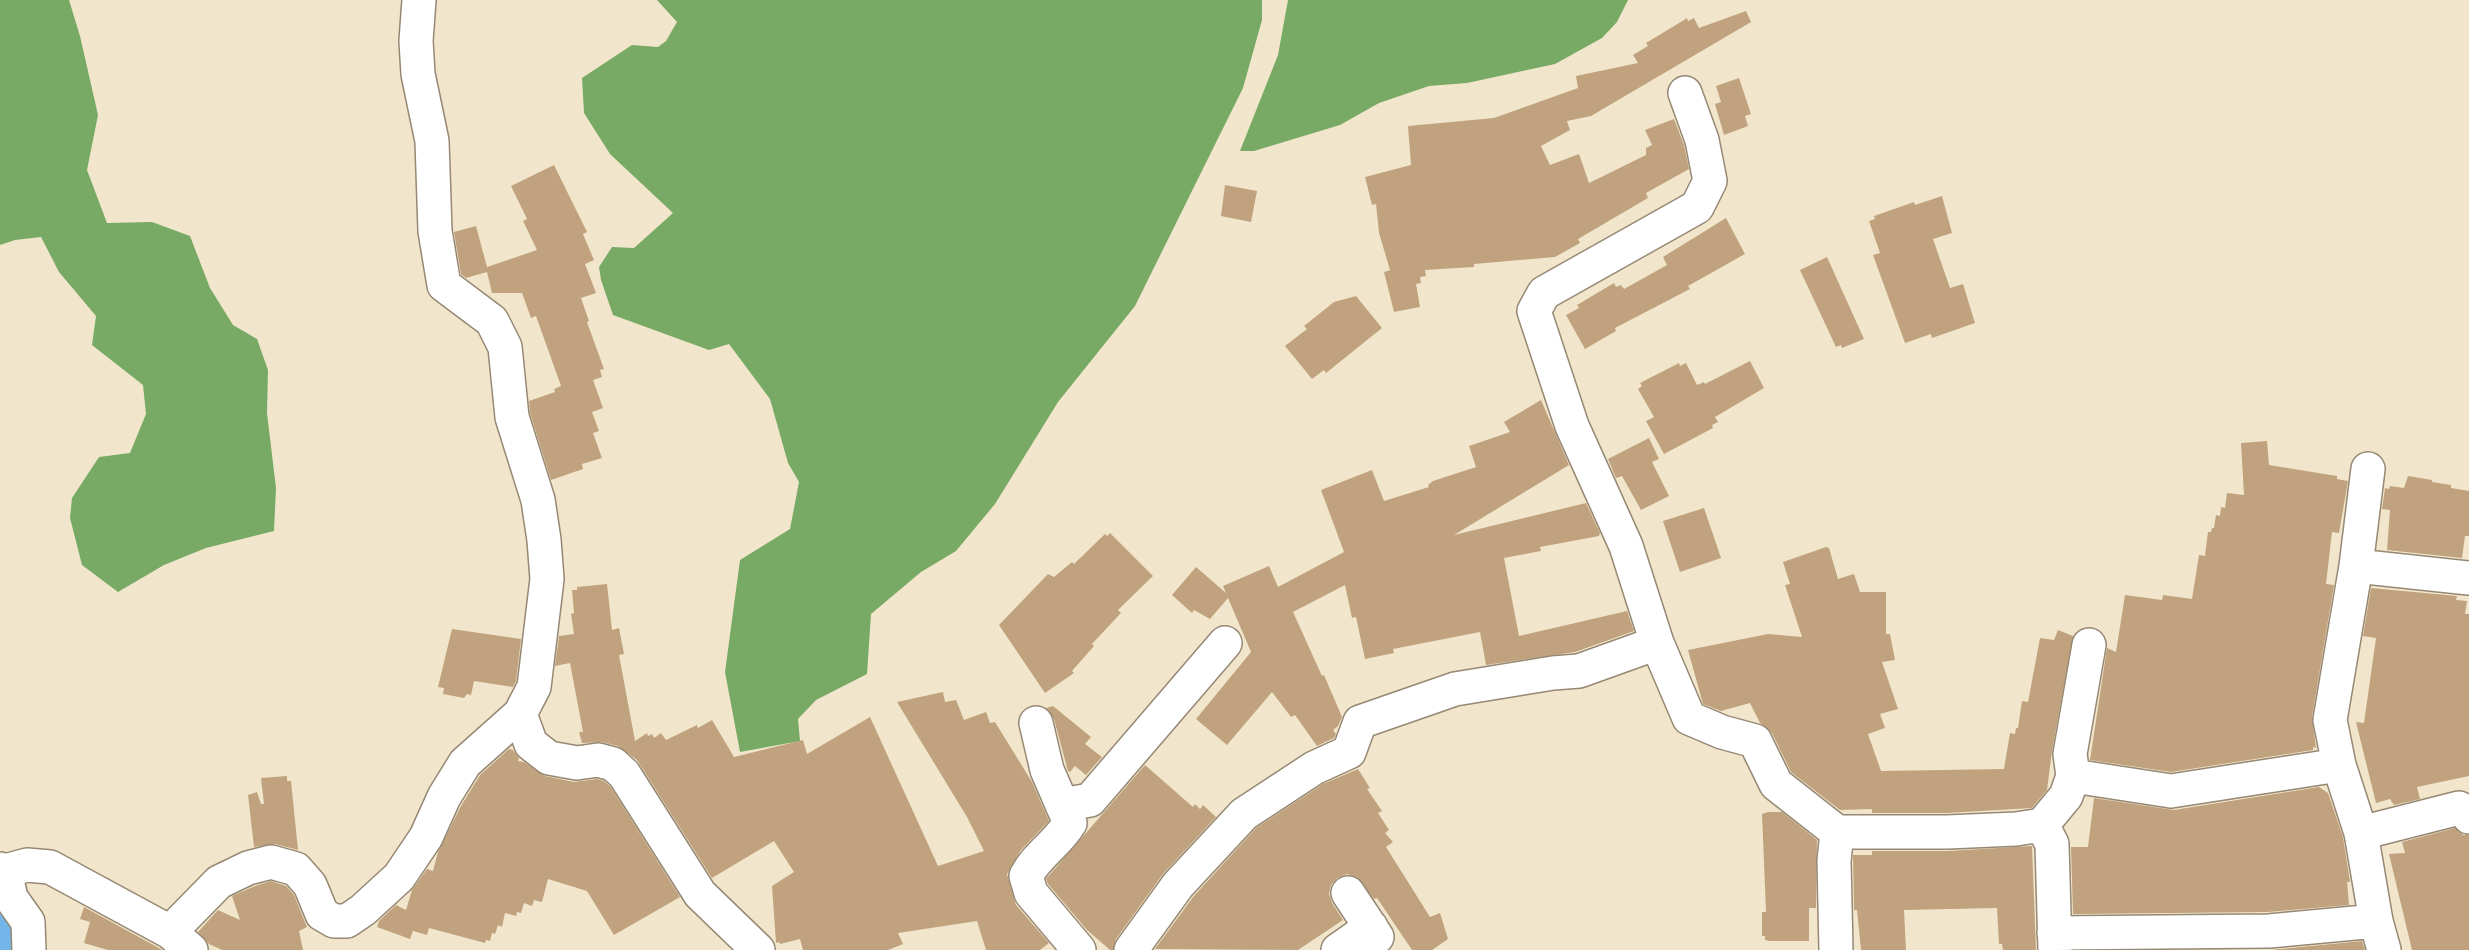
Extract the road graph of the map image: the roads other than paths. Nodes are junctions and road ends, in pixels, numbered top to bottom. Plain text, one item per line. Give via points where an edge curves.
1 (419, 0) edge
2 (1685, 93) dead end
3 (2368, 469) dead end
4 (2356, 566) junction
5 (2469, 578) edge
6 (1225, 643) dead end
7 (1657, 643) junction
8 (2089, 645) dead end
9 (520, 714) junction
10 (1036, 723) dead end
11 (2340, 765) junction
12 (2073, 776) junction
13 (1062, 805) junction
14 (2469, 817) edge
15 (2042, 825) junction
16 (1837, 832) junction
17 (2361, 833) junction
18 (2, 870) edge
19 (1348, 893) dead end
20 (2380, 935) edge
21 (181, 941) edge
22 (2271, 941) edge
23 (2055, 942) edge
24 (1073, 949) edge
25 (30, 950) edge
26 (758, 950) edge
27 (1131, 950) edge
28 (1338, 950) edge
29 (1836, 950) edge

1 - 9 street via 418,74 432,141 435,231 444,285 492,321 505,347 512,417 538,500 544,540 547,579 534,687
2 - 7 street via 1702,140 1710,181 1696,207 1544,293 1534,311 1572,426 1626,546
3 - 4 street
4 - 5 street
4 - 11 street via 2330,720
6 - 13 street via 1090,800
7 - 16 street via 1689,718 1755,741 1776,784
7 - 27 street via 1580,671 1455,689 1360,722 1349,752 1314,768 1244,814 1178,885
8 - 12 street via 2070,754
9 - 21 street via 465,763 426,837 399,877 347,921 334,921 322,914 310,885 296,868 271,862 219,882
9 - 26 street via 531,744 549,758 614,764 700,894
10 - 13 street via 1047,770
11 - 12 street via 2171,791
11 - 17 street
12 - 15 street via 2066,796
13 - 24 street via 1070,823 1026,876 1031,892
14 - 17 street via 2459,808
15 - 16 street via 1947,832
15 - 23 street via 2052,844
16 - 29 street
17 - 20 street
18 - 21 street via 27,865 50,867
18 - 25 street via 11,898 28,922
19 - 28 street via 1374,932
20 - 22 street
22 - 23 street

